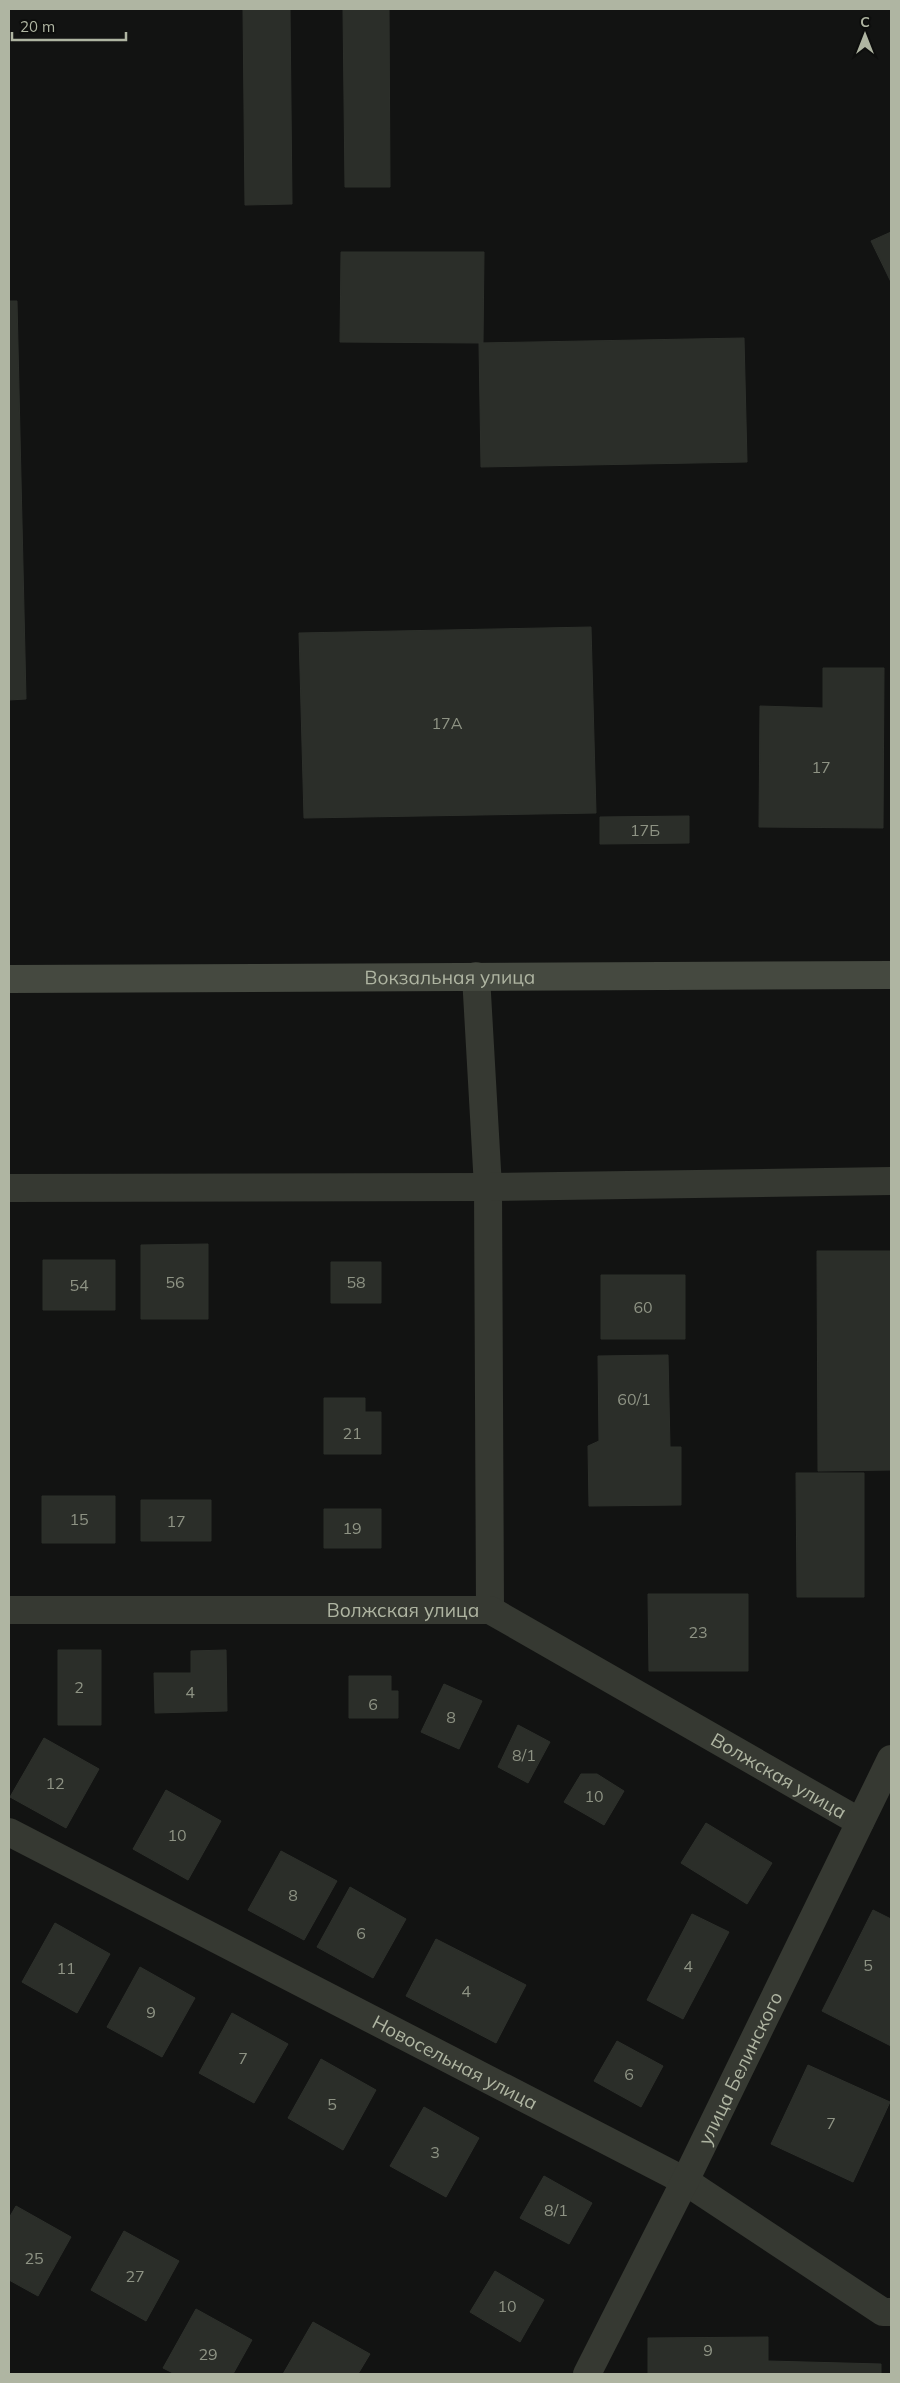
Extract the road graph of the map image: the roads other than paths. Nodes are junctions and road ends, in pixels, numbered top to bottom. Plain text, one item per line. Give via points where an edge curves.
1 (891, 975) edge
2 (476, 976) junction
3 (9, 979) edge
4 (891, 1180) edge
5 (488, 1187) junction
6 (9, 1188) edge
7 (9, 1610) edge
8 (490, 1610) junction
9 (891, 1759) edge
10 (860, 1822) junction
11 (9, 1832) edge
12 (685, 2181) junction
13 (891, 2312) edge
14 (587, 2374) edge

1 - 2 main road, Вокзальная улица
2 - 3 main road, Вокзальная улица
2 - 5 street
4 - 5 street
5 - 6 street
5 - 8 street
7 - 8 street, Волжская улица
8 - 10 street, Волжская улица
9 - 10 street, улица Белинского
10 - 12 street, улица Белинского
11 - 12 street, Новосельная улица
12 - 13 street, Новосельная улица via 883,2312
12 - 14 street, улица Белинского

